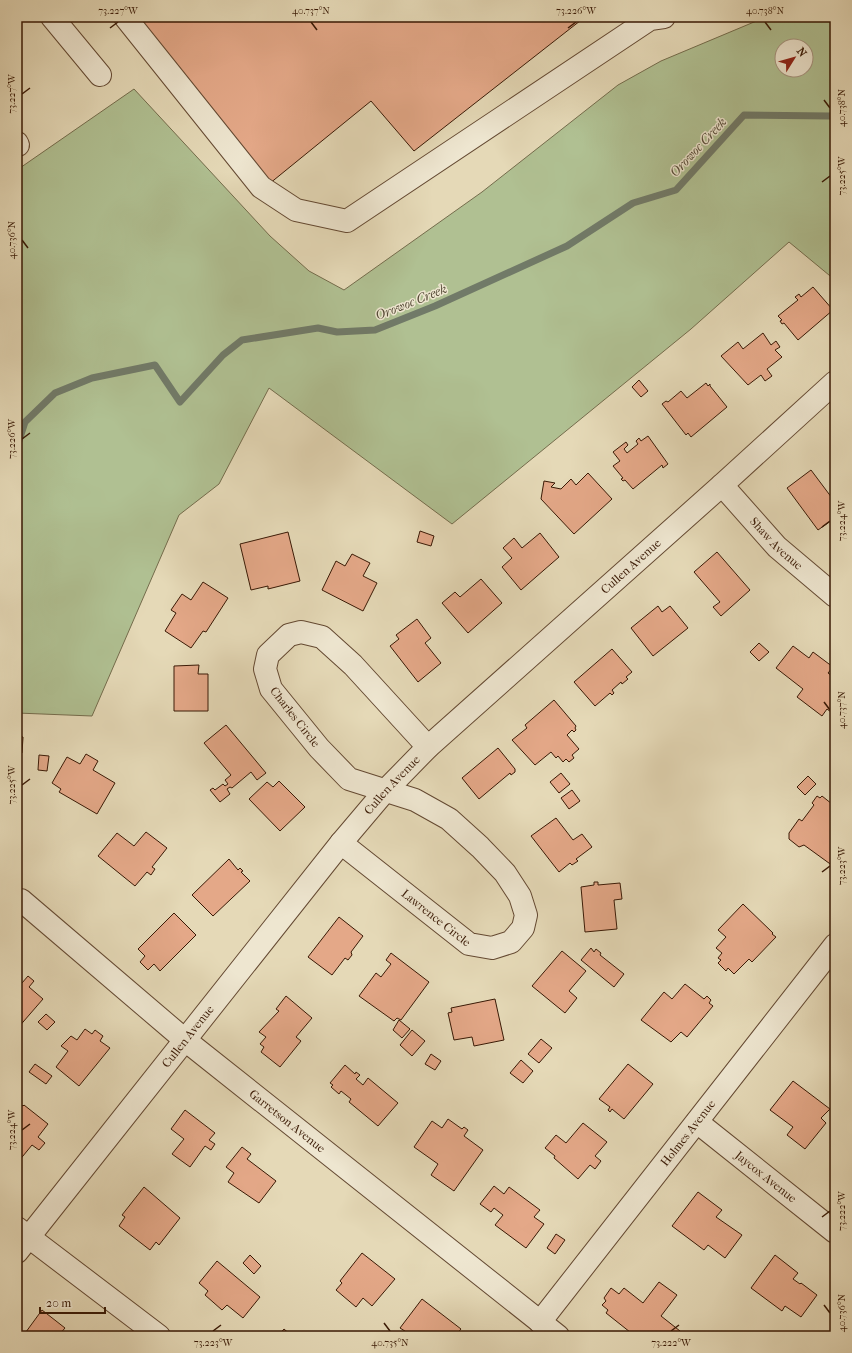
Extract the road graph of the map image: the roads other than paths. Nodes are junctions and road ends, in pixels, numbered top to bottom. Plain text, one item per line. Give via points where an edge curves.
1 (52, 17) edge
2 (125, 17) edge
3 (664, 17) edge
4 (100, 75) dead end
5 (835, 382) edge
6 (722, 485) junction
7 (835, 596) edge
8 (428, 747) junction
9 (385, 791) junction
10 (342, 843) junction
11 (21, 900) dead end
12 (835, 945) edge
13 (185, 1040) junction
14 (697, 1122) junction
15 (835, 1232) edge
16 (21, 1239) edge
17 (540, 1322) junction
18 (159, 1336) edge
19 (558, 1336) edge

1 - 4 street
2 - 3 street via 261,187 296,210 347,221 650,19
5 - 6 street, Cullen Avenue
6 - 7 street, Shaw Avenue via 777,547
6 - 8 street, Cullen Avenue
8 - 9 street, Cullen Avenue
8 - 9 street, Charles Circle via 353,665 322,637 300,632 289,635 268,654 265,669 271,689 319,748 349,779
9 - 10 street, Cullen Avenue
9 - 10 street, Lawrence Circle via 415,800 449,819 480,847 505,873 520,896 526,915 523,928 511,942 492,948 469,944
10 - 13 street, Cullen Avenue
11 - 13 street, Garretson Avenue
12 - 14 street, Holmes Avenue
13 - 16 street, Cullen Avenue
13 - 17 street, Garretson Avenue
14 - 15 street, Jaycox Avenue
14 - 17 street, Holmes Avenue
16 - 18 street
17 - 19 street, Garretson Avenue

